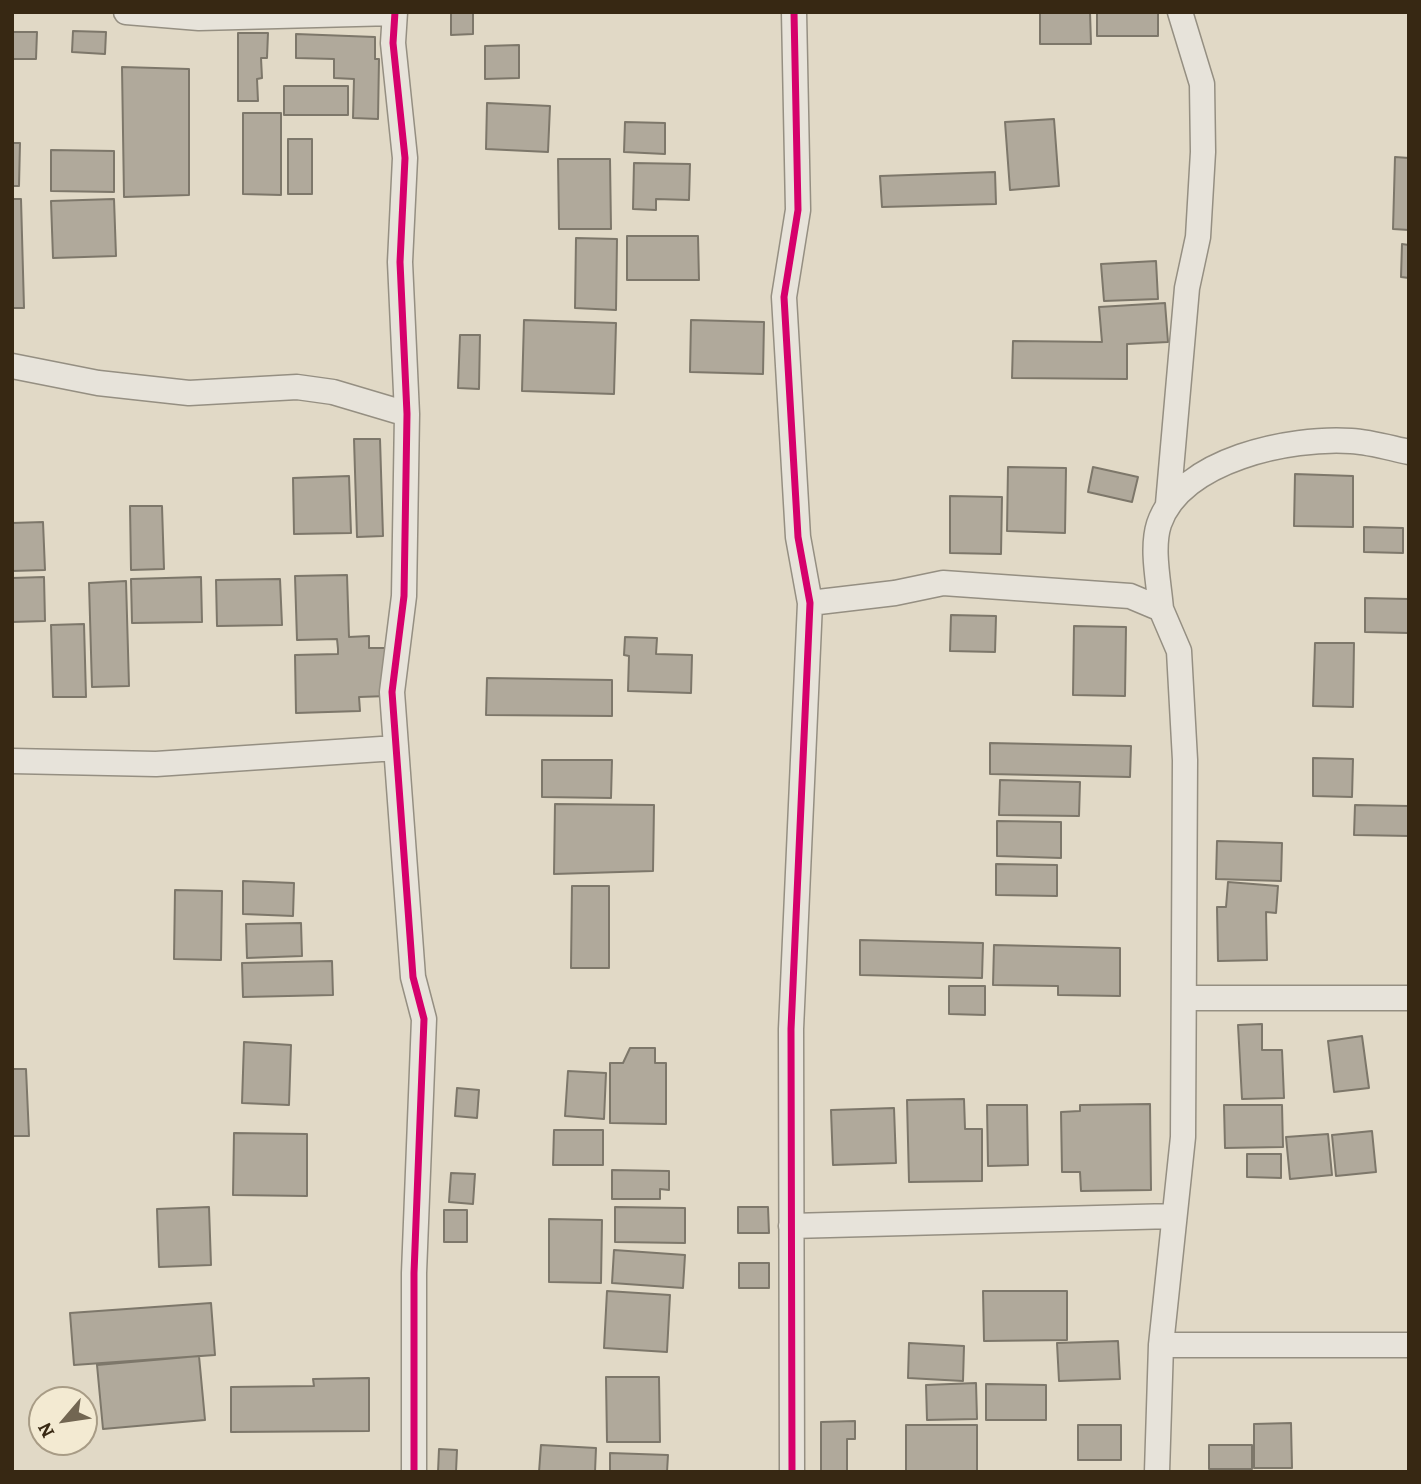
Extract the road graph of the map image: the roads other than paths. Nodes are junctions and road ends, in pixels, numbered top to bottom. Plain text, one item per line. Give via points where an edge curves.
1 (126, 12) edge
2 (794, 12) edge
3 (1181, 12) edge
4 (395, 13) edge
5 (12, 366) edge
6 (407, 414) junction
7 (1409, 452) edge
8 (1168, 504) junction
9 (810, 603) junction
10 (1161, 609) junction
11 (396, 748) junction
12 (12, 761) edge
13 (1184, 998) junction
14 (1409, 998) edge
15 (1174, 1216) junction
16 (791, 1226) junction
17 (1161, 1345) junction
18 (1409, 1345) edge
19 (414, 1472) edge
20 (792, 1472) edge
21 (1157, 1472) edge

1 - 4 street via 199,18
2 - 9 street via 798,210 784,297 798,537
3 - 8 street via 1202,85 1203,152
4 - 6 street via 393,43 405,158 400,262
5 - 6 street via 98,383 189,393 297,387 333,391
6 - 11 street via 404,596 392,692
7 - 8 street via 1350,440 1258,450 1223,462 1191,482
8 - 10 street via 1156,544
9 - 10 street via 943,583 1130,596
9 - 16 street via 791,1029
10 - 13 street via 1179,651 1184,733
11 - 12 street via 156,764
11 - 19 street via 413,977 424,1019 414,1273
13 - 14 street
13 - 15 street via 1183,1137
15 - 16 street
15 - 17 street
16 - 20 street
17 - 18 street
17 - 21 street

